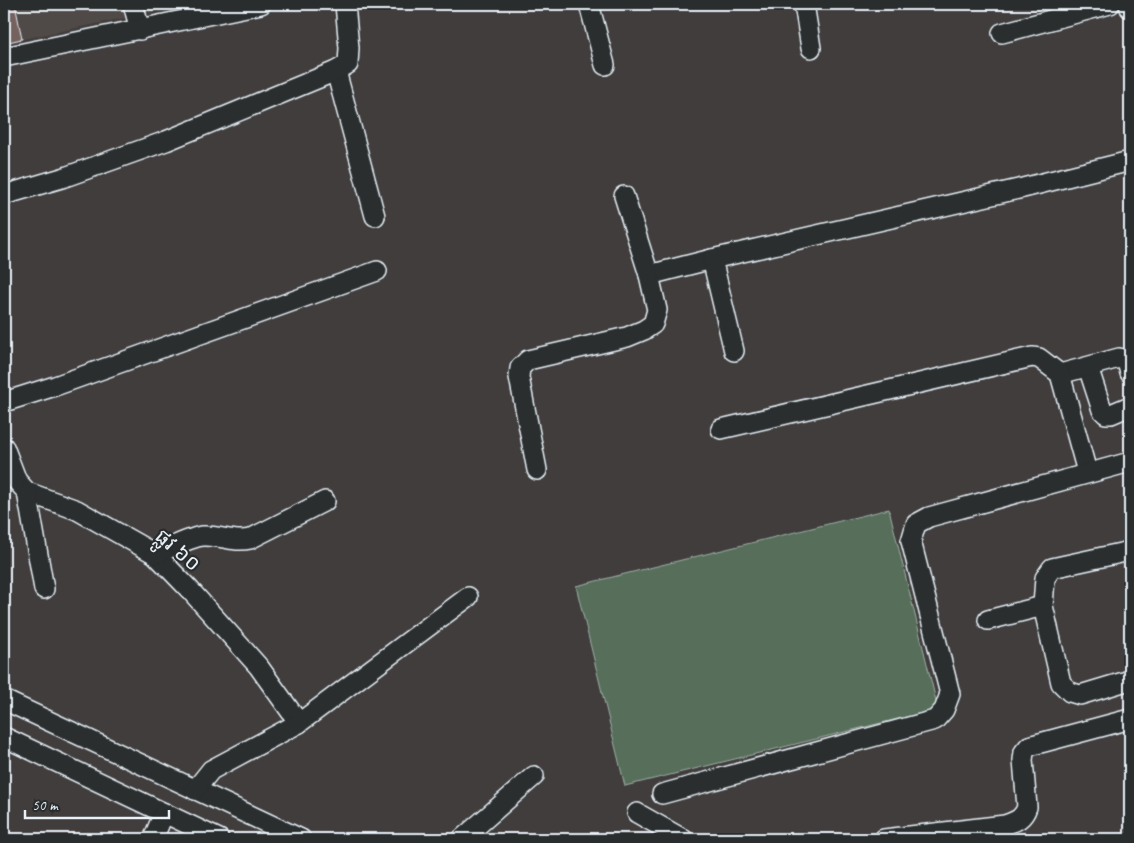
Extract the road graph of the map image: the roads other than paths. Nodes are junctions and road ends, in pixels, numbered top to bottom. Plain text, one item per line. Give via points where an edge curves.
1 (134, 4) edge
2 (261, 4) edge
3 (344, 4) edge
4 (589, 4) edge
5 (804, 4) edge
6 (1110, 4) edge
7 (1129, 4) edge
8 (1130, 8) edge
9 (140, 30) junction
10 (1002, 33) dead end
11 (811, 48) dead end
12 (4, 57) edge
13 (604, 65) dead end
14 (336, 71) junction
15 (1130, 161) edge
16 (4, 195) edge
17 (624, 196) dead end
18 (375, 216) dead end
19 (712, 259) junction
20 (377, 271) dead end
21 (649, 275) junction
22 (734, 350) dead end
23 (1088, 367) junction
24 (1130, 373) edge
25 (1060, 374) junction
26 (4, 402) edge
27 (1130, 406) edge
28 (720, 429) dead end
29 (4, 447) edge
30 (1130, 462) edge
31 (537, 470) dead end
32 (1087, 472) junction
33 (27, 492) junction
34 (325, 501) dead end
35 (1130, 551) edge
36 (155, 554) junction
37 (44, 589) dead end
38 (468, 597) dead end
39 (1042, 606) junction
40 (988, 620) dead end
41 (1130, 680) edge
42 (4, 700) edge
43 (1130, 719) edge
44 (299, 723) junction
45 (4, 737) edge
46 (534, 776) dead end
47 (196, 790) junction
48 (662, 794) dead end
49 (164, 813) junction
50 (637, 813) dead end
51 (153, 839) edge
52 (219, 839) edge
53 (301, 839) edge
54 (462, 839) edge
55 (683, 839) edge
56 (884, 839) edge

1 - 9 street
2 - 9 street
3 - 14 street via 348,64
4 - 13 street
5 - 11 street
6 - 10 street
7 - 8 street
9 - 12 street
14 - 16 street via 166,141
14 - 18 street
15 - 19 street
17 - 21 street
19 - 21 street
19 - 22 street
20 - 26 street
21 - 31 street via 657,310 653,324 627,337 528,360 520,368
23 - 24 street via 1119,358 1127,363
23 - 25 street
23 - 27 street via 1106,414
25 - 28 street via 1039,358 1032,357
25 - 32 street
29 - 33 street via 17,481
30 - 32 street
32 - 48 street via 929,516 916,524 911,541 950,694 944,710 935,720
33 - 36 street, ផ្លូវ ៦០ via 76,510
33 - 37 street
34 - 36 street via 250,539 240,541 200,536
35 - 39 street via 1052,568 1045,578
36 - 44 street, ផ្លូវ ៦០ via 259,668
38 - 44 street
39 - 40 street
39 - 41 street via 1061,683 1070,692 1080,695
42 - 47 street
43 - 56 street via 1030,746 1024,752 1023,760 1027,807 1020,819 1005,825
44 - 47 street via 211,770
45 - 49 street
46 - 54 street
47 - 53 street
49 - 51 street
49 - 52 street
50 - 55 street

